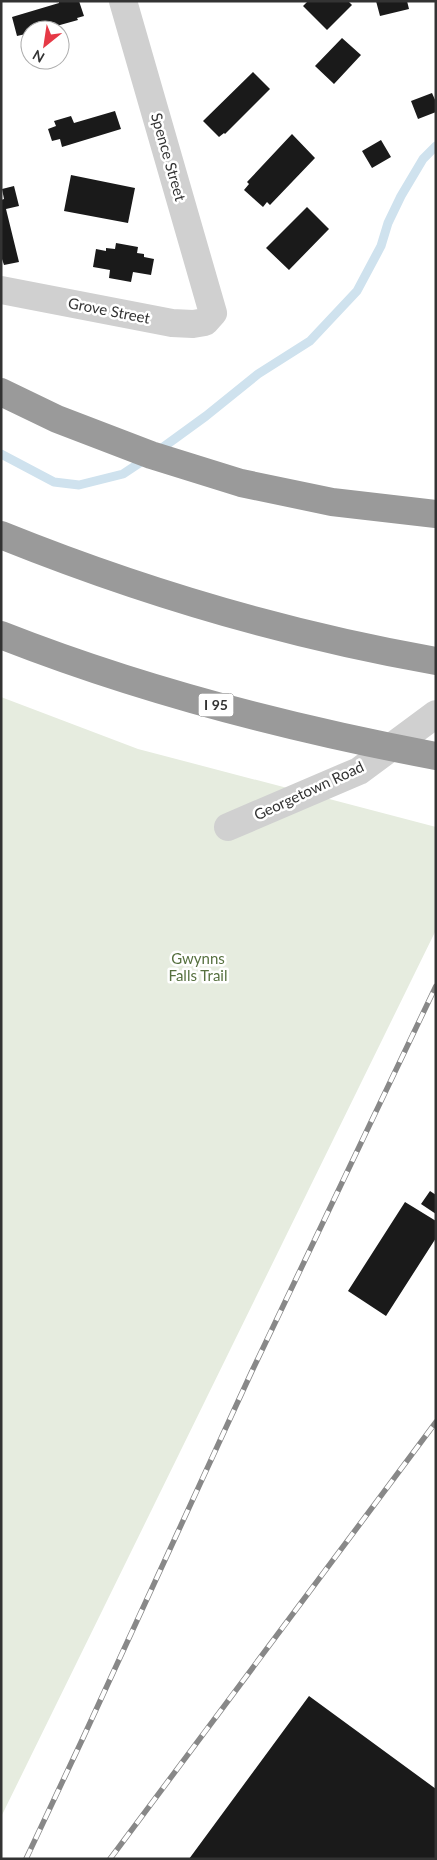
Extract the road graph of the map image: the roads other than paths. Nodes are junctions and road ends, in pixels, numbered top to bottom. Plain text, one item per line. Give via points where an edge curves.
1 (122, 1) edge
2 (1, 290) edge
3 (213, 313) joint
4 (1, 392) edge
5 (436, 514) edge
6 (1, 524) edge
7 (1, 535) edge
8 (93, 569) junction
9 (1, 635) edge
10 (436, 661) edge
11 (436, 714) edge
12 (436, 756) edge
13 (228, 827) dead end

1 - 3 street, Spence Street
2 - 3 street, Grove Street via 172,323 205,322
4 - 5 highway via 57,419 151,455 241,484 332,502
6 - 8 highway
7 - 8 highway
8 - 10 highway via 167,594 297,630
9 - 12 highway, I 95, bridge via 64,660 203,702 353,740
11 - 13 street, Georgetown Road via 359,771

